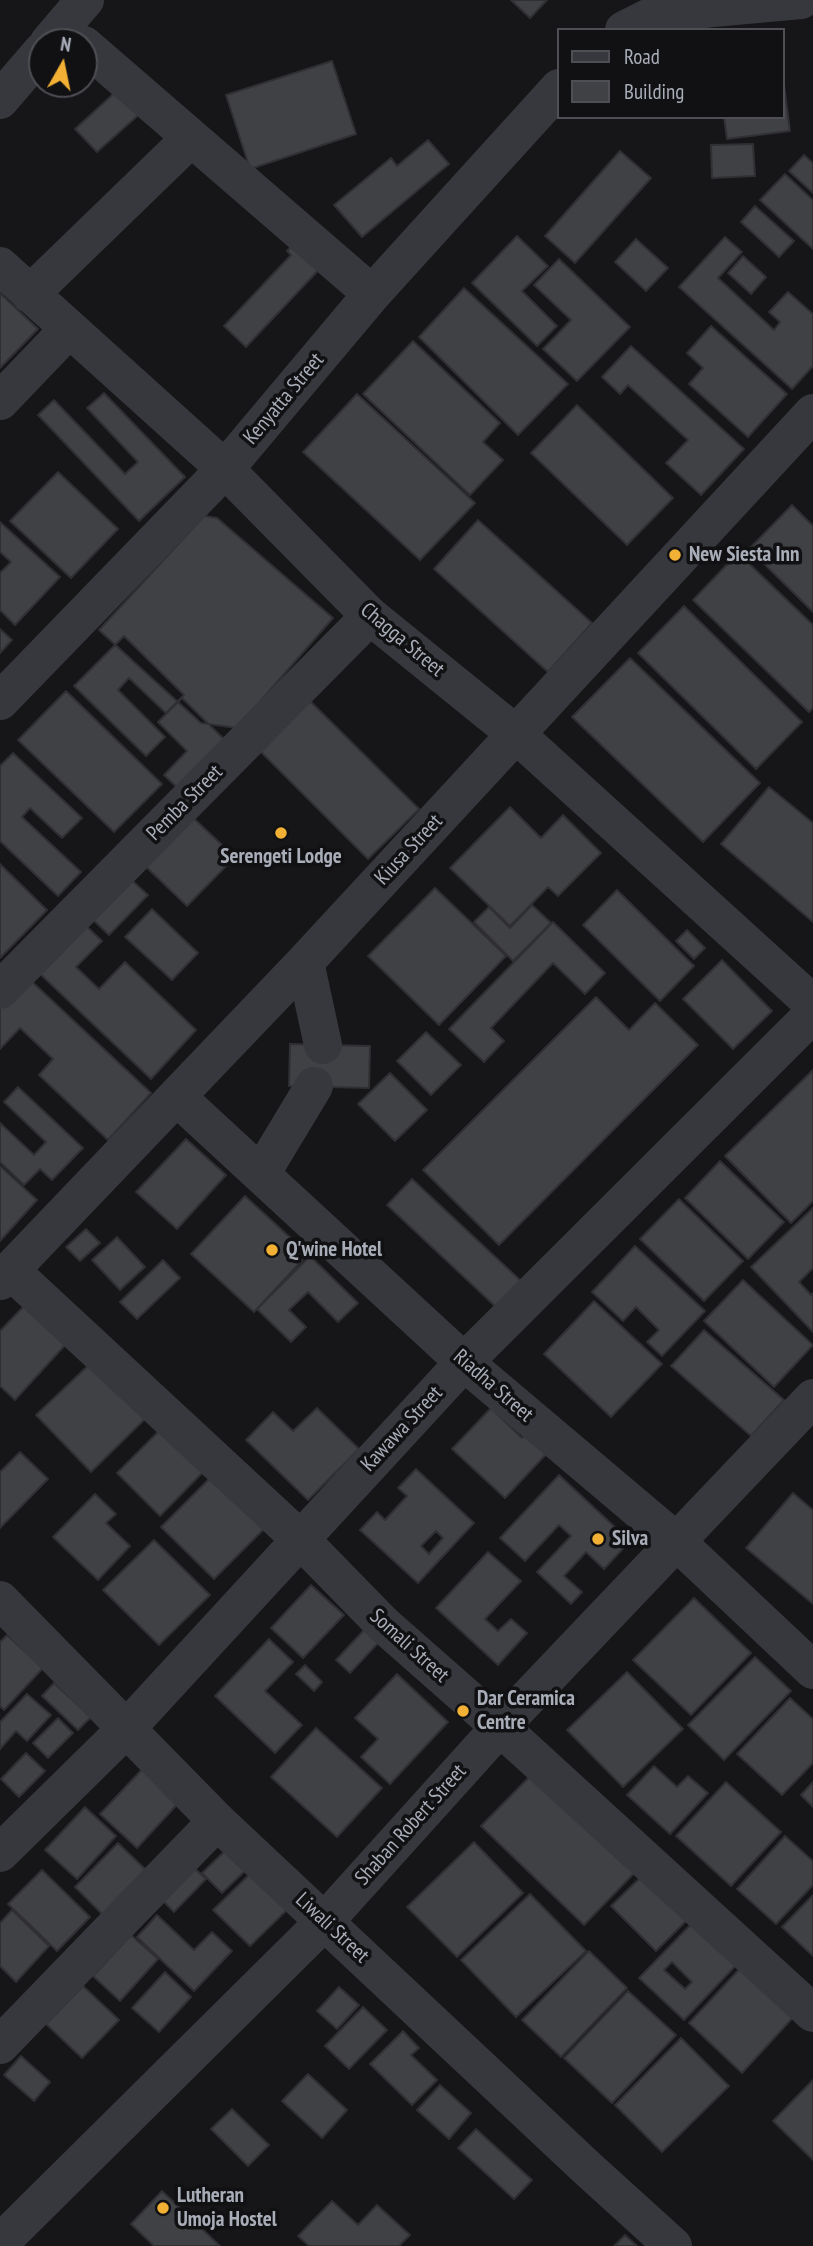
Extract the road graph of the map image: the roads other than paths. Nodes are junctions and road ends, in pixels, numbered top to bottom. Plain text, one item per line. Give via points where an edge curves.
1 (801, 0) edge
2 (628, 28) edge
3 (98, 60) edge
4 (28, 72) edge
5 (558, 89) edge
6 (0, 100) edge
7 (191, 138) junction
8 (0, 266) edge
9 (30, 294) junction
10 (373, 294) junction
11 (69, 329) junction
12 (0, 401) edge
13 (813, 413) edge
14 (225, 469) junction
15 (370, 616) junction
16 (0, 701) edge
17 (517, 735) junction
18 (305, 962) junction
19 (0, 990) edge
20 (813, 1004) edge
21 (813, 1014) edge
22 (323, 1045) dead end
23 (314, 1086) dead end
24 (177, 1097) junction
25 (261, 1174) junction
26 (6, 1276) edge
27 (464, 1362) junction
28 (813, 1398) edge
29 (300, 1539) junction
30 (677, 1542) junction
31 (0, 1600) edge
32 (813, 1670) edge
33 (500, 1727) junction
34 (127, 1728) junction
35 (218, 1821) junction
36 (0, 1853) edge
37 (325, 1921) junction
38 (813, 2013) edge
39 (0, 2045) edge
40 (0, 2243) edge
41 (673, 2246) edge

1 - 2 street via 650,16
3 - 7 street
4 - 6 street
5 - 10 street, Kenyatta Street
7 - 9 street
7 - 10 street
8 - 9 street, Chagga Street
9 - 11 street, Chagga Street
10 - 14 street, Kenyatta Street
11 - 12 street
11 - 14 street, Chagga Street
13 - 17 street, Kiusa Street
14 - 15 street, Chagga Street
14 - 16 street, Kenyatta Street
15 - 17 street, Chagga Street
15 - 19 street, Pemba Street
17 - 18 street, Kiusa Street
17 - 20 street, Chagga Street
18 - 22 street
18 - 24 street, Kiusa Street
21 - 27 street, Kawawa Street
23 - 25 street
24 - 25 street, Riadha Street
24 - 26 street, Kiusa Street
25 - 27 street, Riadha Street
26 - 29 street, Somali Street
27 - 29 street, Kawawa Street
27 - 30 street, Riadha Street
28 - 30 street, Shaban Robert Street
29 - 33 street, Somali Street via 383,1624
29 - 34 street, Kawawa Street
30 - 32 street, Riadha Street
30 - 33 street, Shaban Robert Street
31 - 34 street, Liwali Street
33 - 37 street, Shaban Robert Street
33 - 38 street, Somali Street
34 - 35 street, Liwali Street
34 - 36 street, Kawawa Street
35 - 37 street, Liwali Street
35 - 39 street
37 - 40 street, Shaban Robert Street
37 - 41 street, Liwali Street

